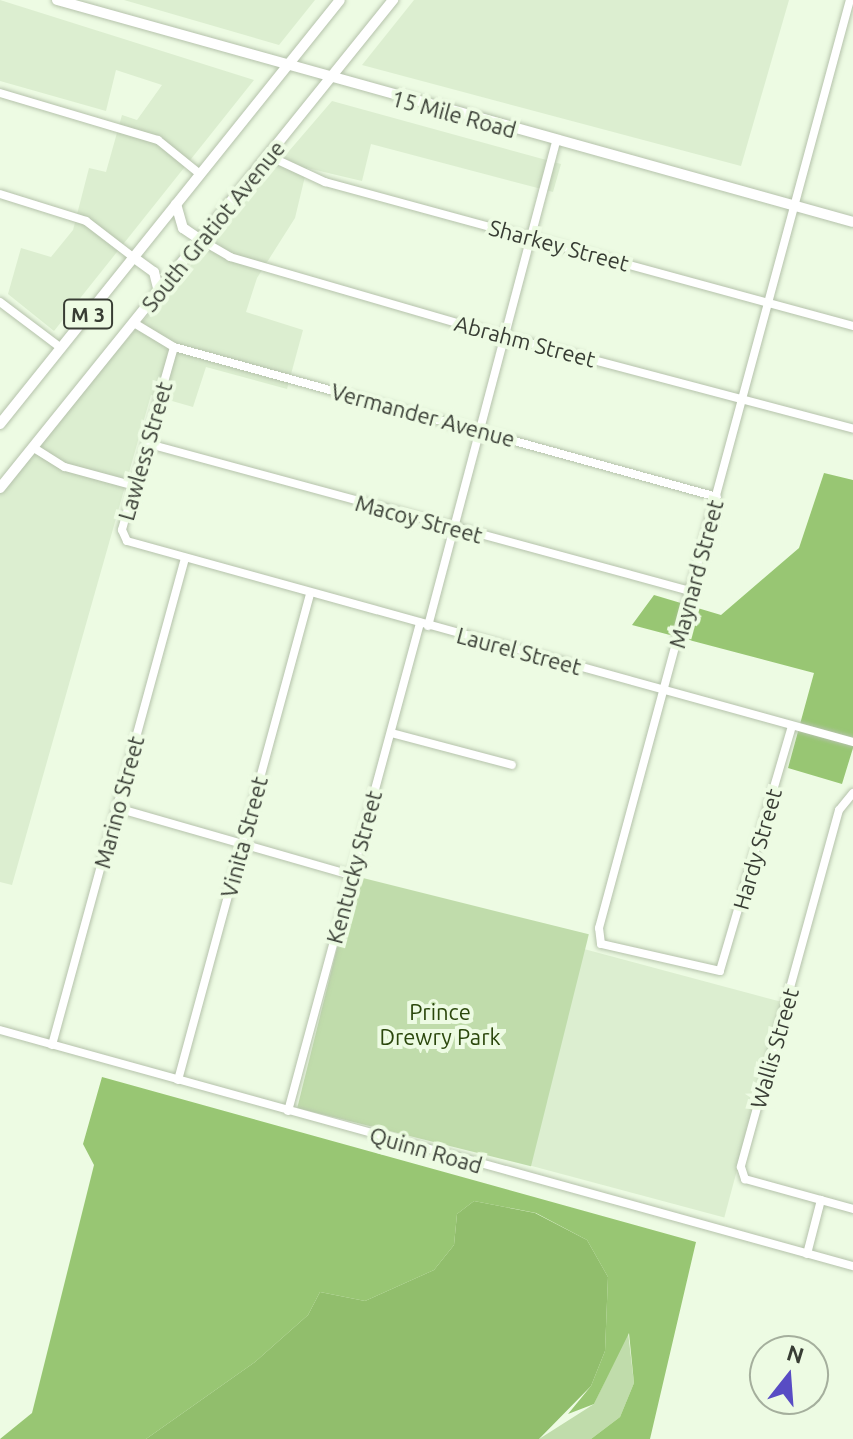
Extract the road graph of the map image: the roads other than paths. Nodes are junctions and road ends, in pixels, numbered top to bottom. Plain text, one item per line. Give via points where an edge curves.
1 (57, 0) edge
2 (340, 0) edge
3 (393, 0) edge
4 (850, 0) edge
5 (286, 67) junction
6 (331, 81) junction
7 (0, 93) edge
8 (556, 142) junction
9 (269, 156) junction
10 (201, 175) junction
11 (0, 194) edge
12 (176, 204) junction
13 (795, 207) junction
14 (853, 222) edge
15 (533, 238) junction
16 (201, 240) junction
17 (133, 257) junction
18 (159, 292) junction
19 (0, 302) edge
20 (769, 302) junction
21 (134, 323) junction
22 (853, 326) edge
23 (506, 337) junction
24 (174, 347) junction
25 (61, 348) junction
26 (742, 399) junction
27 (0, 424) edge
28 (853, 429) edge
29 (481, 431) junction
30 (149, 444) junction
31 (34, 448) junction
32 (135, 486) junction
33 (0, 488) edge
34 (717, 497) junction
35 (454, 529) junction
36 (185, 558) junction
37 (690, 591) junction
38 (310, 594) junction
39 (424, 624) junction
40 (664, 690) junction
41 (792, 726) junction
42 (391, 733) junction
43 (853, 742) edge
44 (512, 765) dead end
45 (853, 793) edge
46 (117, 808) junction
47 (241, 844) junction
48 (351, 875) junction
49 (720, 971) joint
50 (0, 1030) edge
51 (52, 1045) junction
52 (178, 1080) junction
53 (288, 1111) junction
54 (821, 1200) junction
55 (853, 1209) edge
56 (807, 1254) junction
57 (853, 1266) edge

1 - 5 main road, 15 Mile Road
2 - 5 main road, South Gratiot Avenue / M 3
3 - 6 main road, South Gratiot Avenue / M 3
4 - 13 street, Maynard Street
5 - 6 main road, 15 Mile Road
5 - 10 main road, South Gratiot Avenue / M 3
6 - 8 main road, 15 Mile Road
6 - 9 main road, South Gratiot Avenue / M 3
7 - 10 street via 158,140
8 - 13 main road, 15 Mile Road
8 - 15 street, Kentucky Street
9 - 15 street, Sharkey Street via 309,178
9 - 16 main road, South Gratiot Avenue / M 3
10 - 12 main road, South Gratiot Avenue / M 3
11 - 17 street via 86,221
12 - 16 main road via 183,228
12 - 17 main road, South Gratiot Avenue / M 3
13 - 14 main road, 15 Mile Road
13 - 20 street, Maynard Street
15 - 20 street, Sharkey Street
15 - 23 street, Kentucky Street
16 - 18 main road, South Gratiot Avenue / M 3
16 - 23 street, Abrahm Street via 230,257
17 - 18 main road via 154,272
17 - 25 main road, South Gratiot Avenue / M 3
18 - 21 main road, South Gratiot Avenue / M 3
19 - 25 street
20 - 22 street, Sharkey Street
20 - 26 street, Maynard Street
21 - 24 street, Vermander Avenue
21 - 31 main road, South Gratiot Avenue / M 3
23 - 26 street, Abrahm Street
23 - 29 street, Kentucky Street
24 - 29 street, Vermander Avenue
24 - 30 street, Lawless Street
25 - 27 main road, South Gratiot Avenue / M 3
26 - 28 street, Abrahm Street
26 - 34 street, Maynard Street
29 - 34 street, Vermander Avenue
29 - 35 street, Kentucky Street
30 - 32 street, Lawless Street
30 - 35 street, Macoy Street
31 - 32 street via 65,467
31 - 33 main road, South Gratiot Avenue / M 3
32 - 36 street, Lawless Street via 123,537
34 - 37 street, Maynard Street
35 - 37 street, Macoy Street
35 - 39 street, Kentucky Street
36 - 38 street, Laurel Street
36 - 46 street, Marino Street
37 - 40 street, Maynard Street
38 - 39 street, Laurel Street
38 - 47 street, Vinita Street
39 - 40 street, Laurel Street
39 - 42 street, Kentucky Street
40 - 41 street, Laurel Street
40 - 49 street, Maynard Street via 598,940
41 - 43 street, Laurel Street
41 - 49 street, Hardy Street
42 - 44 street
42 - 48 street, Kentucky Street
45 - 54 street, Wallis Street via 839,810 741,1167 745,1179
46 - 47 street
46 - 51 street, Marino Street
47 - 48 street
47 - 52 street, Vinita Street
48 - 53 street, Kentucky Street
50 - 51 street, Quinn Road
51 - 52 street, Quinn Road
52 - 53 street, Quinn Road
53 - 56 street, Quinn Road
54 - 55 street
54 - 56 street
56 - 57 street, Quinn Road

